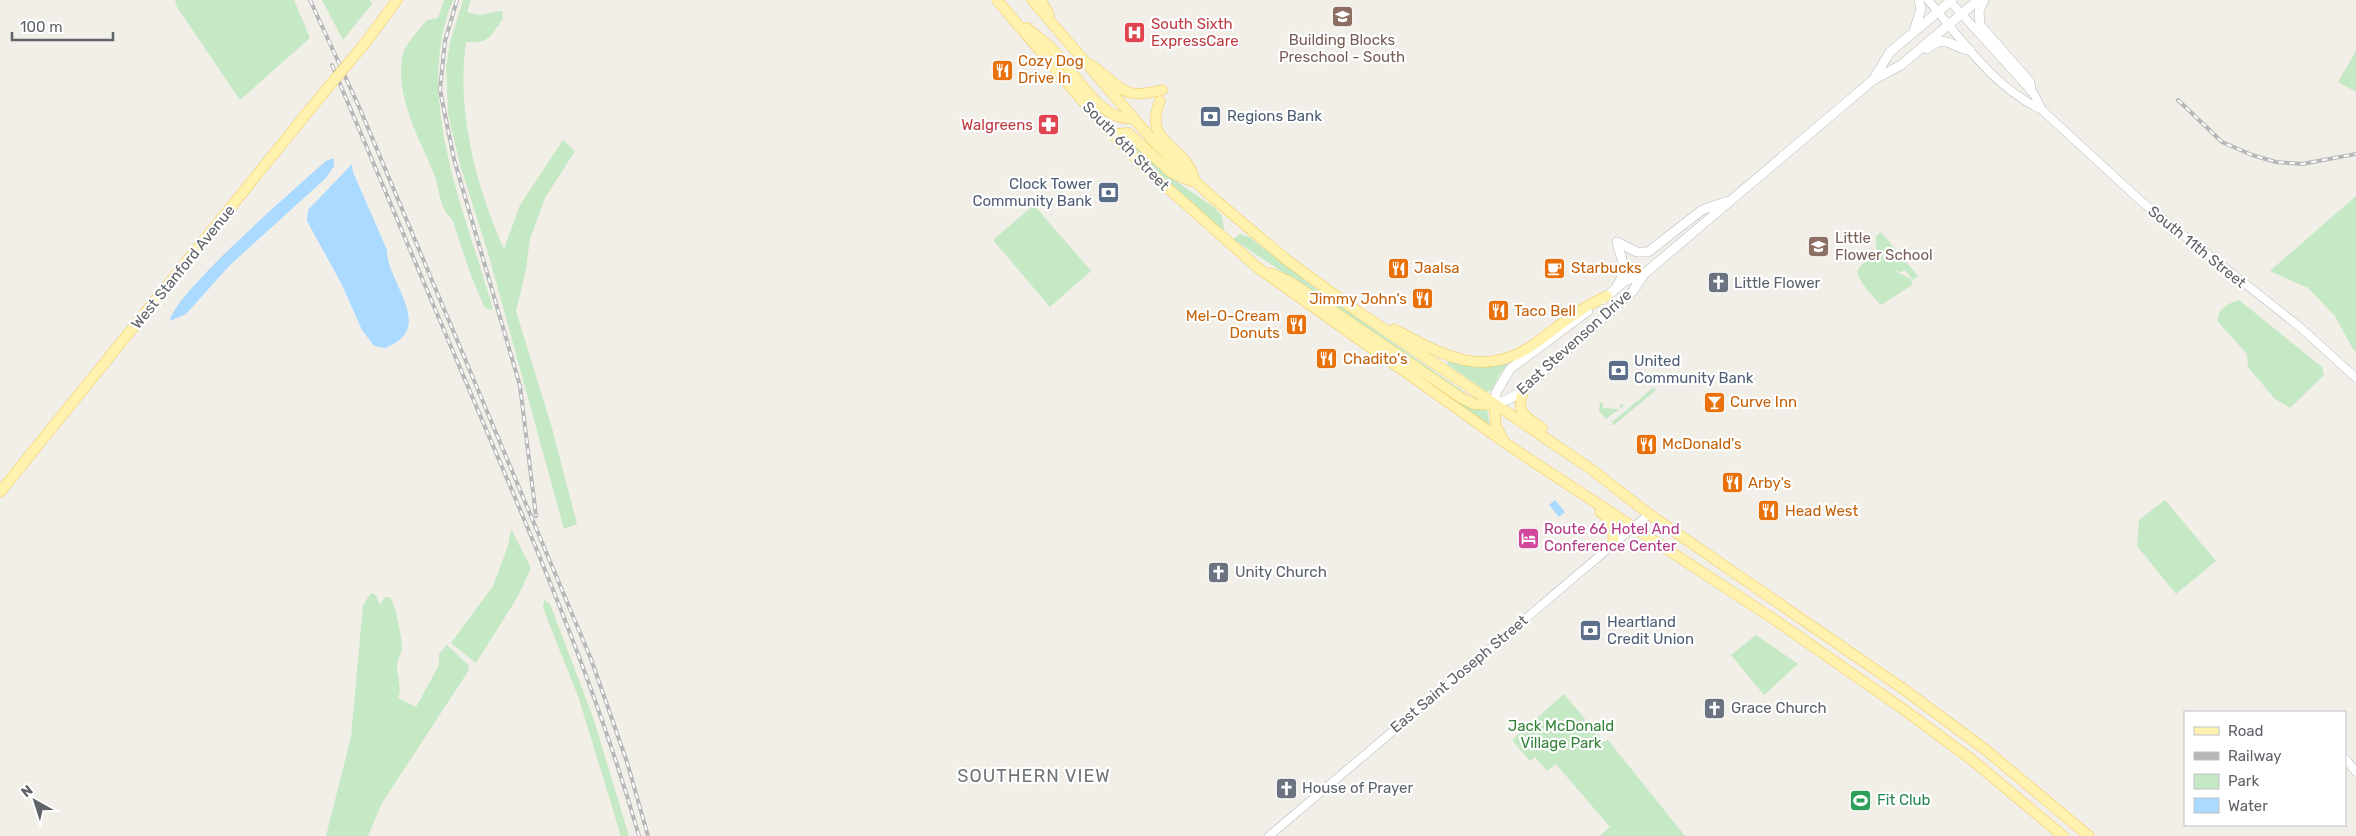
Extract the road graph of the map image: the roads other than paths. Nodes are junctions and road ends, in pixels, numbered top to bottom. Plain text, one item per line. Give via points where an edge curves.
1 (997, 0) edge
2 (1032, 0) edge
3 (1041, 0) edge
4 (1919, 0) edge
5 (1928, 0) edge
6 (1951, 0) edge
7 (1978, 0) edge
8 (1984, 0) edge
9 (399, 2) edge
10 (1938, 12) junction
11 (1008, 13) junction
12 (1961, 14) junction
13 (1949, 24) junction
14 (1053, 25) junction
15 (1914, 31) junction
16 (1970, 50) junction
17 (1078, 56) junction
18 (1883, 74) junction
19 (1873, 80) junction
20 (2031, 91) junction
21 (2042, 110) junction
22 (1133, 118) junction
23 (1112, 134) junction
24 (1197, 183) junction
25 (1730, 200) junction
26 (1258, 268) junction
27 (1644, 274) junction
28 (1610, 294) junction
29 (1357, 311) junction
30 (2356, 378) edge
31 (1525, 388) junction
32 (1494, 405) junction
33 (1504, 442) junction
34 (1539, 464) junction
35 (1612, 485) junction
36 (0, 492) edge
37 (1649, 514) junction
38 (1634, 527) junction
39 (1613, 544) junction
40 (2346, 759) edge
41 (2356, 772) edge
42 (2062, 835) edge
43 (1269, 836) edge
44 (2089, 836) edge

1 - 11 main road, South 6th Street
2 - 14 main road, South 6th Street
3 - 14 main road
4 - 15 main road via 1921,9
5 - 10 street, South 11th Street
6 - 10 main road, East Stevenson Drive
6 - 12 street, South 11th Street
7 - 12 main road, East Stevenson Drive
8 - 20 main road via 1979,10 1980,25 2030,82
9 - 36 main road, West Stanford Avenue, bridge
10 - 13 street, South 11th Street
10 - 15 main road, East Stevenson Drive
11 - 22 main road via 1052,48 1104,110 1120,119
11 - 23 main road, South 6th Street
12 - 13 main road, East Stevenson Drive
12 - 20 street, South 11th Street
13 - 16 street, South 11th Street
13 - 18 main road, East Stevenson Drive via 1901,65
14 - 17 main road, South 6th Street
15 - 19 main road, East Stevenson Drive via 1890,52
16 - 18 main road via 1938,42 1899,74
16 - 21 street, South 11th Street via 2010,91
17 - 22 main road, South 6th Street
17 - 24 main road via 1123,91 1161,95 1156,130 1192,168
18 - 19 main road, East Stevenson Drive
19 - 25 main road, East Stevenson Drive
20 - 21 street, South 11th Street
21 - 30 street, South 11th Street via 2142,202 2300,328
22 - 24 main road, South 6th Street
23 - 24 main road via 1128,132 1172,173
23 - 26 main road, South 6th Street via 1171,193
24 - 29 main road, South 6th Street via 1288,261
25 - 27 main road, East Stevenson Drive
25 - 28 main road via 1702,210 1648,252 1637,252 1617,242 1625,265
26 - 32 main road via 1290,281 1460,398 1474,404
26 - 33 main road
27 - 28 main road, East Stevenson Drive via 1625,282
27 - 31 main road, East Stevenson Drive via 1633,291
28 - 29 main road via 1587,305 1524,351 1488,361 1447,357
28 - 32 main road, East Stevenson Drive via 1510,369 1496,392
29 - 32 main road
31 - 32 main road, East Stevenson Drive
31 - 35 main road via 1519,402 1522,413 1590,462
32 - 33 main road via 1496,426
32 - 35 main road
33 - 34 main road
34 - 38 main road
34 - 39 main road via 1548,478 1607,517 1612,525
35 - 37 main road
37 - 38 street, East Saint Joseph Street
37 - 44 main road via 1949,722
38 - 39 street, East Saint Joseph Street
38 - 42 main road via 1903,709 1972,760
39 - 43 street, East Saint Joseph Street
40 - 41 street

